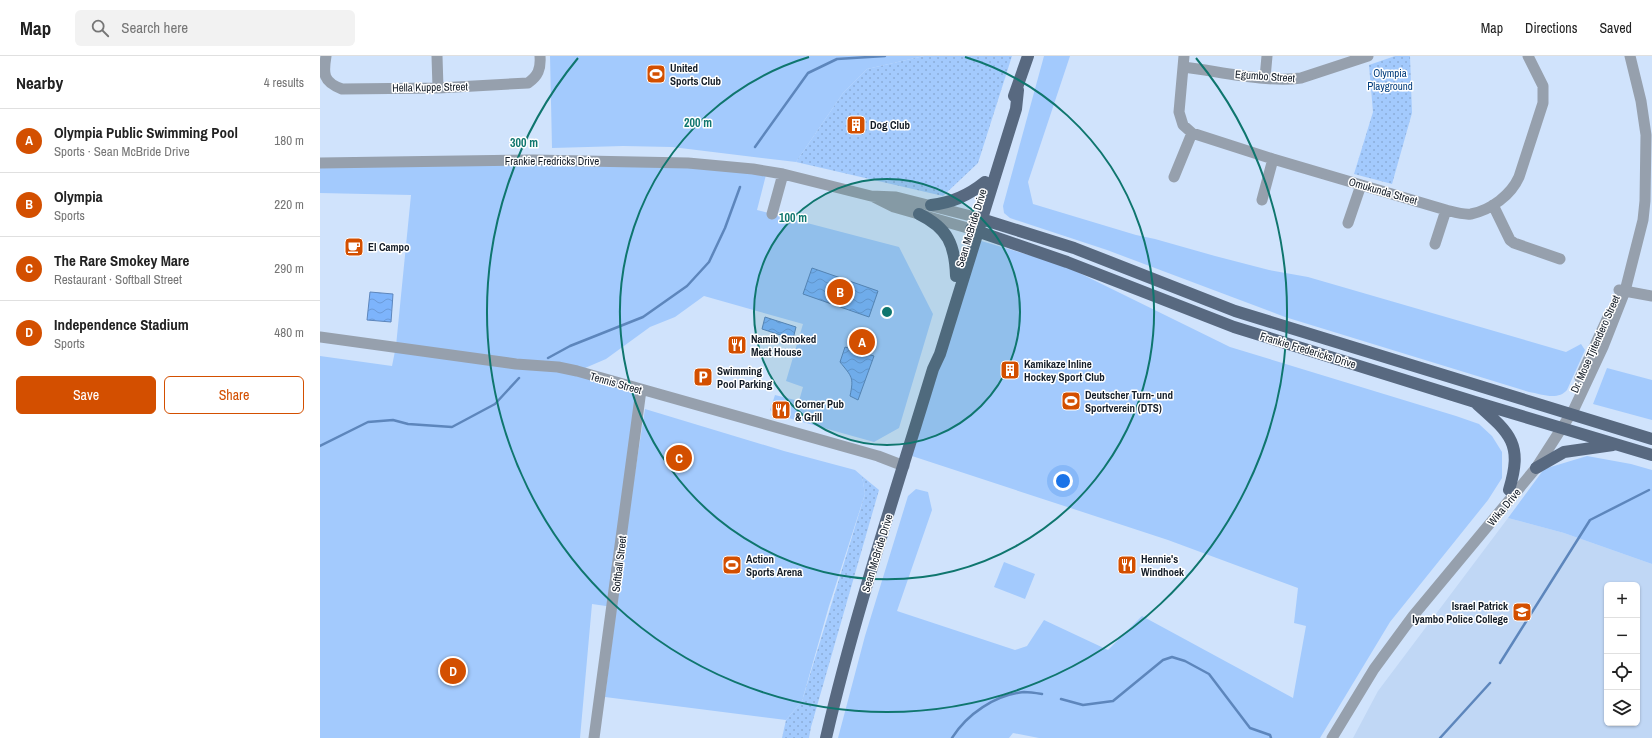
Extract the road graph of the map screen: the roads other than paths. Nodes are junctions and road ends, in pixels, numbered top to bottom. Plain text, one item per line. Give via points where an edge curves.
1 (326, 56) edge
2 (437, 56) edge
3 (540, 56) edge
4 (1028, 56) edge
5 (1267, 56) edge
6 (1368, 56) edge
7 (1528, 56) edge
8 (1630, 56) edge
9 (1184, 61) edge
10 (1265, 78) junction
11 (324, 85) edge
12 (438, 88) junction
13 (1018, 90) junction
14 (1192, 133) junction
15 (1273, 159) junction
16 (320, 163) edge
17 (783, 174) junction
18 (1174, 177) dead end
19 (985, 182) junction
20 (1361, 185) junction
21 (872, 196) junction
22 (1262, 200) dead end
23 (931, 205) junction
24 (1493, 205) junction
25 (1446, 210) junction
26 (772, 214) dead end
27 (919, 214) junction
28 (1348, 223) dead end
29 (976, 224) junction
30 (1435, 244) dead end
31 (1560, 259) dead end
32 (956, 276) junction
33 (1622, 290) junction
34 (1652, 296) edge
35 (320, 337) edge
36 (933, 369) junction
37 (641, 390) junction
38 (1475, 402) junction
39 (1567, 414) junction
40 (1559, 427) junction
41 (1652, 439) edge
42 (1618, 444) junction
43 (1652, 455) edge
44 (904, 466) junction
45 (1536, 468) junction
46 (1509, 490) junction
47 (1440, 582) junction
48 (594, 738) edge
49 (826, 738) edge
50 (1332, 738) edge

1 - 11 street, Hella Kuppe Street
2 - 12 street
3 - 12 street, Hella Kuppe Street via 539,71 528,83
4 - 13 main road, Sean McBride Drive
5 - 10 street
6 - 10 street, Egumbo Street via 1301,78
7 - 24 street, Omukunda Street via 1543,86 1542,103 1515,187
8 - 33 street, Dr. Mose Tjitendero Street via 1646,135 1646,170 1643,220
9 - 10 street, Egumbo Street
9 - 14 street via 1179,117 1183,126
11 - 12 street, Hella Kuppe Street via 342,89
13 - 19 main road, Sean McBride Drive via 1009,107
13 - 29 main road, Sean McBride Drive via 1016,109
14 - 15 street, Omukunda Street
14 - 18 street
15 - 20 street, Omukunda Street
15 - 22 street
16 - 17 street, Frankie Fredricks Drive via 533,160 674,162
17 - 21 street, Frankie Fredricks Drive
17 - 26 street
19 - 23 main road via 957,199
19 - 29 main road, Sean McBride Drive
20 - 25 street, Omukunda Street
20 - 28 street
21 - 23 street, Frankie Fredricks Drive via 896,197
21 - 27 street, Frankie Fredricks Drive via 894,207
23 - 29 street, Frankie Fredricks Drive
24 - 25 street, Omukunda Street via 1470,214
24 - 31 street via 1510,240
25 - 30 street
27 - 29 street, Frankie Fredricks Drive
27 - 32 main road via 938,226 951,242 956,261
29 - 32 main road, Sean McBride Drive
29 - 36 main road, Sean McBride Drive via 940,354
29 - 38 main road, Frankie Fredericks Drive via 1234,328
29 - 39 main road, Frankie Fredericks Drive via 1074,248 1235,310
32 - 36 main road, Sean McBride Drive via 934,347
33 - 34 street
33 - 39 street, Dr. Mose Tjitendero Street via 1574,393
35 - 37 street, Tennis Street via 516,364 558,367
36 - 44 main road, Sean McBride Drive
37 - 44 street, Tennis Street via 878,456
37 - 48 street, Softball Street
38 - 40 main road, Frankie Fredericks Drive
38 - 46 main road via 1503,427 1514,449 1515,461
39 - 40 street, Dr. Mose Tjitendero Street
39 - 41 main road, Frankie Fredericks Drive
40 - 42 main road, Frankie Fredericks Drive
40 - 45 street, Wika Drive
40 - 46 street, Wika Drive
42 - 43 main road, Frankie Fredericks Drive
42 - 45 main road via 1564,452
44 - 49 main road, Sean McBride Drive via 861,605
45 - 47 street, Wika Drive
46 - 47 street, Wika Drive
47 - 50 street, Wika Drive via 1374,669

